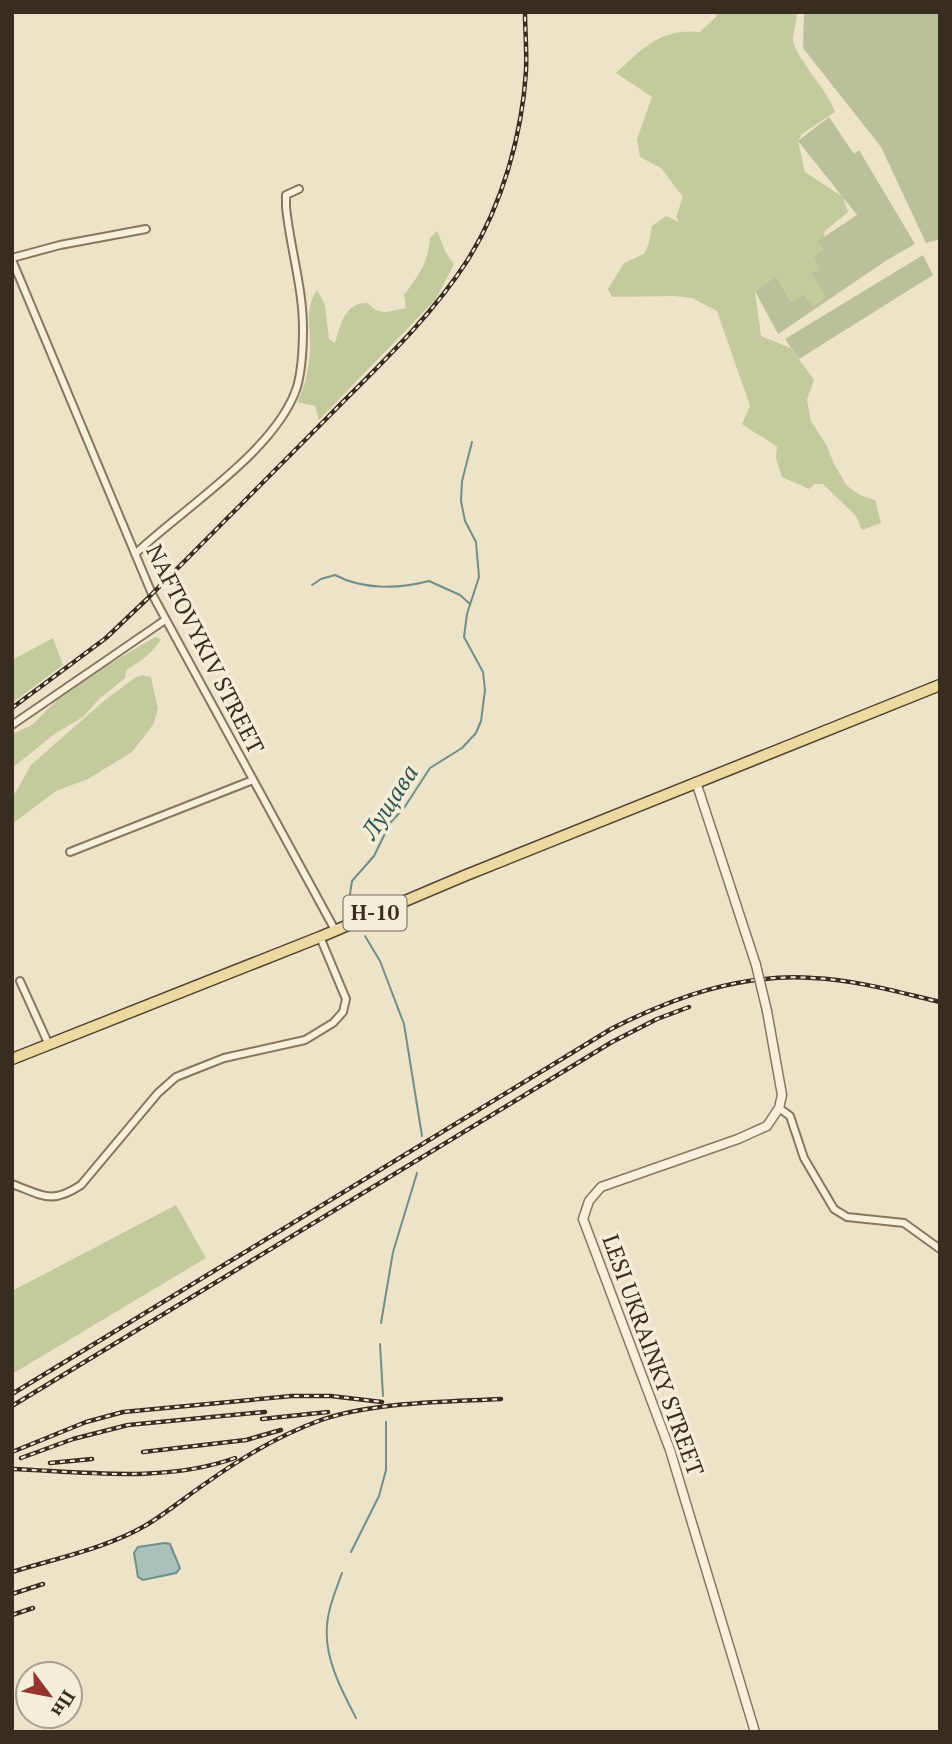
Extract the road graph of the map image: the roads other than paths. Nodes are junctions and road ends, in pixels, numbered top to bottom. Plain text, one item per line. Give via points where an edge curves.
1 (299, 188) dead end
2 (146, 229) dead end
3 (12, 259) edge
4 (135, 554) junction
5 (165, 620) junction
6 (940, 685) edge
7 (12, 725) edge
8 (253, 780) junction
9 (696, 782) junction
10 (70, 852) dead end
11 (335, 930) junction
12 (320, 937) junction
13 (20, 981) dead end
14 (49, 1045) junction
15 (12, 1059) edge
16 (779, 1108) junction
17 (12, 1184) edge
18 (940, 1249) edge
19 (755, 1732) edge

1 - 4 street via 286,195 286,207 302,307 301,359 297,386 285,413 205,495
2 - 3 street
3 - 4 street, NAFTOVYKIV STREET
4 - 5 street, NAFTOVYKIV STREET
5 - 7 street
5 - 8 street, NAFTOVYKIV STREET
6 - 9 main road, Н-10
8 - 10 street
8 - 11 street, NAFTOVYKIV STREET
9 - 11 main road, Н-10
9 - 16 street, bridge via 756,965 782,1095
11 - 12 main road, Н-10
12 - 14 main road, Н-10
12 - 17 street via 346,999 344,1012 333,1023 305,1040 224,1058 176,1077 81,1185 65,1196 41,1197
13 - 14 street
14 - 15 main road, Н-10
16 - 18 street via 790,1116 804,1158 834,1209 847,1217 904,1223
16 - 19 street, LESI UKRAINKY STREET via 767,1126 738,1139 601,1187 589,1201 583,1219 670,1450

